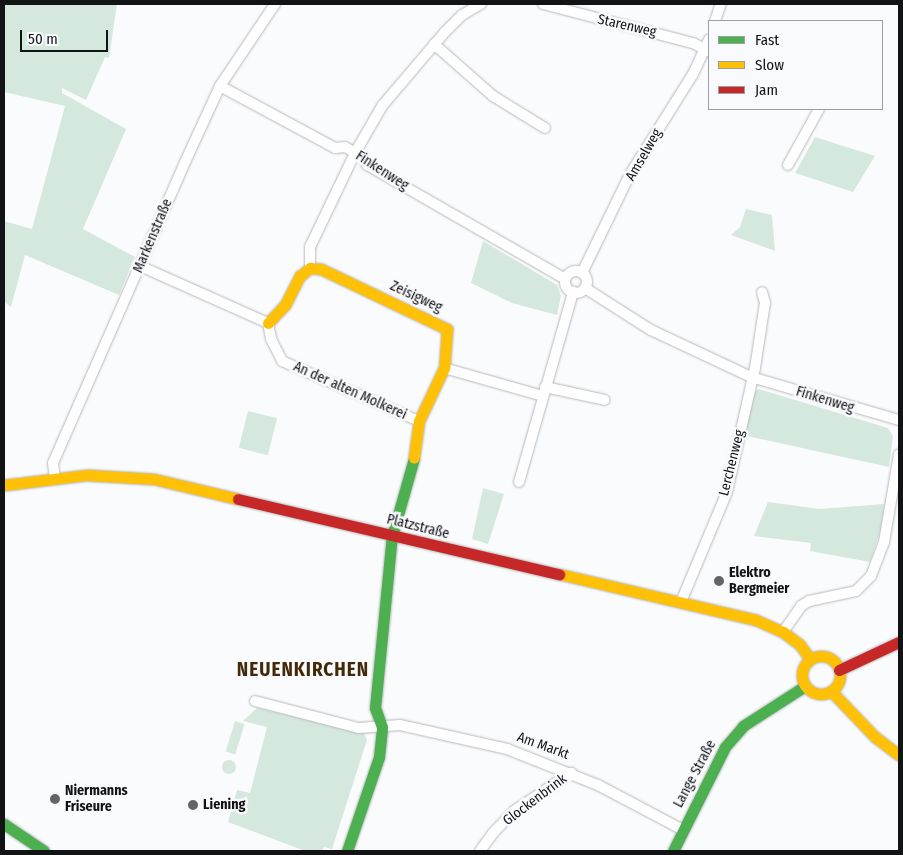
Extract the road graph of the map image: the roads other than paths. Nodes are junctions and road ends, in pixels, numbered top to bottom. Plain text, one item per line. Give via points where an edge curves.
1 (275, 4) edge
2 (481, 4) edge
3 (543, 4) edge
4 (721, 4) edge
5 (715, 20) edge
6 (434, 44) junction
7 (708, 47) edge
8 (220, 86) junction
9 (818, 110) edge
10 (545, 128) dead end
11 (355, 153) junction
12 (788, 165) dead end
13 (140, 266) junction
14 (310, 268) junction
15 (582, 273) junction
16 (566, 279) junction
17 (585, 288) junction
18 (573, 292) junction
19 (762, 292) dead end
20 (268, 323) junction
21 (444, 368) junction
22 (751, 377) junction
23 (544, 391) junction
24 (605, 400) dead end
25 (899, 420) edge
26 (419, 421) junction
27 (899, 454) edge
28 (55, 478) junction
29 (519, 482) dead end
30 (4, 485) edge
31 (392, 536) junction
32 (681, 602) junction
33 (782, 632) junction
34 (899, 642) edge
35 (810, 659) junction
36 (839, 670) junction
37 (805, 686) junction
38 (831, 692) junction
39 (255, 701) dead end
40 (382, 727) junction
41 (899, 755) edge
42 (571, 773) junction
43 (4, 824) edge
44 (683, 830) junction
45 (44, 851) edge
46 (347, 851) edge
47 (480, 851) edge
48 (673, 851) edge

1 - 8 street, Markenstraße
2 - 6 street via 462,15
3 - 7 street, Starenweg
4 - 5 street
6 - 10 street via 493,96
6 - 11 street via 382,106
7 - 15 street, Amselweg via 629,176
8 - 11 street, Finkenweg via 335,148 345,147
8 - 13 street, Markenstraße
9 - 12 street
11 - 14 street via 310,246
11 - 16 street, Finkenweg via 367,165
13 - 20 street
13 - 28 street, Markenstraße via 54,463
14 - 20 street via 300,276 285,305
14 - 21 street, Zeisigweg via 320,269 447,329
15 - 16 street via 576,271
15 - 17 street via 587,283
16 - 18 street via 566,285
17 - 18 street
17 - 22 street, Finkenweg via 651,330
18 - 23 street
19 - 22 street via 765,303
20 - 26 street, An der alten Molkerei via 271,339 282,361
21 - 23 street
21 - 26 street, Zeisigweg
22 - 25 street, Finkenweg
22 - 32 street, Lerchenweg via 727,492
23 - 24 street
23 - 29 street
26 - 31 street, Zeisigweg via 419,438
27 - 33 street via 884,542 871,576 856,591 809,601
28 - 30 street, Platzstraße
28 - 31 street, Platzstraße via 87,475 154,479
31 - 32 street, Platzstraße
31 - 40 street via 375,708
32 - 33 street, Platzstraße via 756,620
33 - 35 street, Platzstraße via 800,645
34 - 36 street
35 - 36 street via 819,656 829,658
35 - 37 street via 803,668
36 - 38 street via 839,681
37 - 38 street via 815,693
37 - 44 street, Lange Straße via 742,726 721,755
38 - 41 street via 875,737
39 - 40 street, Am Markt via 359,728
40 - 42 street, Am Markt via 400,725 507,749
40 - 46 street via 379,757 367,800
42 - 44 street, Am Markt
42 - 47 street, Glockenbrink via 514,812
43 - 45 street
44 - 48 street, Lange Straße

